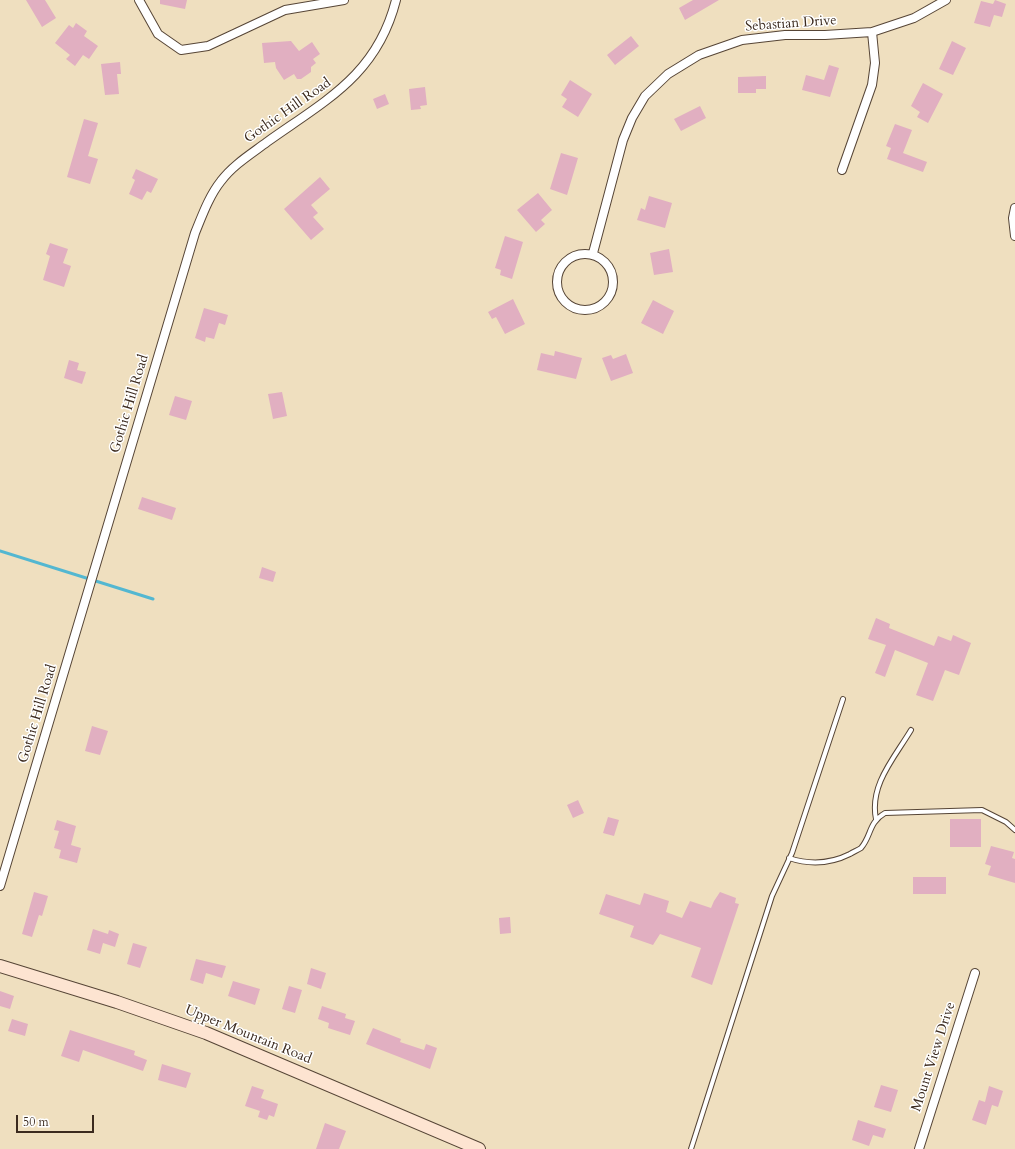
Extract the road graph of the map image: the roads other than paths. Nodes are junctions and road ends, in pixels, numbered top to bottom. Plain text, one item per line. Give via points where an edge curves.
1 (139, 0) edge
2 (344, 0) edge
3 (396, 0) edge
4 (946, 0) edge
5 (872, 32) junction
6 (842, 170) dead end
7 (1015, 208) edge
8 (1015, 236) edge
9 (593, 253) junction
10 (843, 698) dead end
11 (911, 730) dead end
12 (876, 819) junction
13 (1015, 830) edge
14 (790, 858) junction
15 (0, 886) edge
16 (0, 966) edge
17 (975, 973) dead end
18 (479, 1149) edge
19 (691, 1149) edge
20 (919, 1149) edge

1 - 2 street via 158,34 181,50 208,46 285,10
3 - 15 street, Gothic Hill Road via 382,40 365,66 345,87 242,160 221,181 206,207 195,233
4 - 5 street, Sebastian Drive via 914,18
5 - 6 street via 875,63 872,85
5 - 9 street, Sebastian Drive via 785,35 742,40 699,55 668,74 645,96 632,118 623,140
7 - 8 street
9 - 9 street via 581,253 570,258 561,266 557,279 558,290 563,299 571,306 582,310 592,310 603,304 611,296 614,283 612,272 604,260
10 - 14 lane
11 - 12 lane via 882,777 873,806
12 - 13 lane via 885,813 982,810 1006,822
12 - 14 lane via 860,848 848,855 834,861 817,863
14 - 19 lane via 772,896
16 - 18 street, Upper Mountain Road via 206,1033 459,1143
17 - 20 street, Mount View Drive

